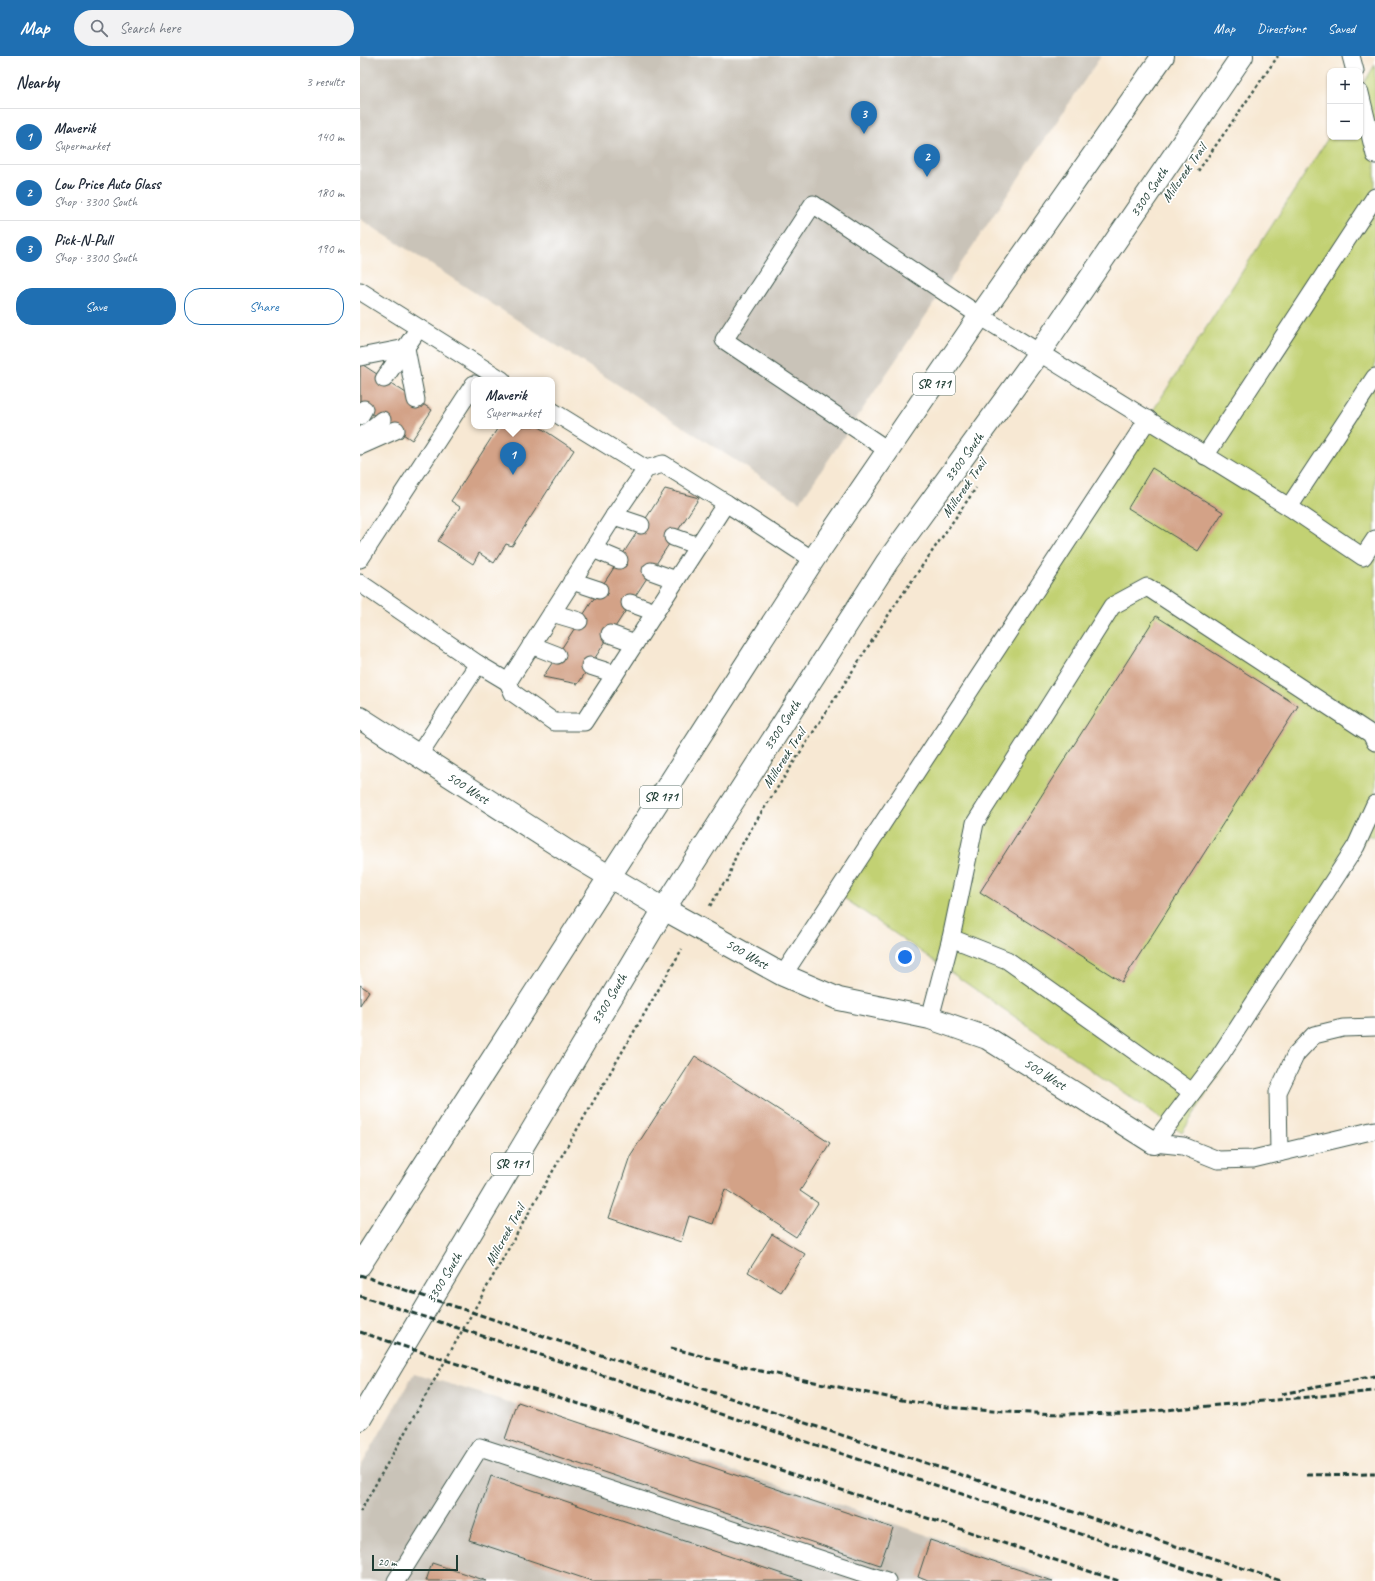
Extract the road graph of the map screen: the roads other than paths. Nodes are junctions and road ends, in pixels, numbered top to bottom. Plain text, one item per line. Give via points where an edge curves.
1 (1163, 56) edge
2 (1242, 56) edge
3 (1351, 56) edge
4 (1354, 68) edge
5 (1363, 104) edge
6 (1375, 155) edge
7 (1375, 197) edge
8 (360, 292) edge
9 (980, 316) junction
10 (419, 328) junction
11 (406, 348) junction
12 (1039, 353) junction
13 (363, 362) edge
14 (480, 374) edge
15 (491, 377) edge
16 (1375, 377) edge
17 (384, 379) dead end
18 (471, 389) edge
19 (401, 390) dead end
20 (416, 400) dead end
21 (555, 413) edge
22 (1148, 419) junction
23 (382, 420) dead end
24 (396, 430) dead end
25 (360, 438) edge
26 (360, 446) edge
27 (888, 451) junction
28 (1205, 456) junction
29 (646, 469) junction
30 (726, 503) junction
31 (1289, 507) junction
32 (614, 516) junction
33 (641, 525) dead end
34 (673, 537) dead end
35 (1375, 538) edge
36 (698, 546) junction
37 (593, 549) junction
38 (360, 559) edge
39 (619, 560) dead end
40 (813, 560) junction
41 (651, 571) dead end
42 (676, 580) junction
43 (572, 582) junction
44 (360, 583) edge
45 (599, 590) dead end
46 (630, 603) dead end
47 (655, 612) junction
48 (552, 613) junction
49 (579, 622) dead end
50 (610, 634) dead end
51 (635, 643) junction
52 (532, 645) junction
53 (557, 655) dead end
54 (478, 664) junction
55 (590, 666) dead end
56 (615, 674) junction
57 (508, 682) junction
58 (360, 718) edge
59 (1375, 742) edge
60 (418, 756) junction
61 (1375, 804) edge
62 (610, 878) junction
63 (664, 908) junction
64 (951, 938) junction
65 (783, 975) junction
66 (930, 1018) junction
67 (1375, 1027) edge
68 (1192, 1092) junction
69 (1375, 1130) edge
70 (1154, 1142) junction
71 (1279, 1153) junction
72 (360, 1265) edge
73 (360, 1419) edge
74 (849, 1575) edge
75 (396, 1581) edge
76 (887, 1581) edge

1 - 9 main road, SR 171
2 - 12 main road, 3300 South / SR 171
3 - 4 lane
5 - 6 lane
7 - 28 lane
8 - 10 lane
9 - 12 lane
9 - 27 main road, SR 171
9 - 27 lane via 813,204 724,340
10 - 11 lane
10 - 14 lane
11 - 13 lane
11 - 17 lane
11 - 19 lane
11 - 20 lane
12 - 22 lane
12 - 63 main road, 3300 South / SR 171 via 887,562
14 - 15 lane
16 - 31 lane
18 - 38 lane
21 - 29 lane
22 - 28 lane
22 - 65 lane
23 - 25 lane
24 - 26 lane
27 - 40 main road, SR 171
28 - 31 lane
29 - 30 lane via 663,464
29 - 32 lane
30 - 36 lane
30 - 40 lane
31 - 35 lane via 1363,557
32 - 33 lane
32 - 37 lane
34 - 36 lane
36 - 42 lane
37 - 39 lane
37 - 43 lane
40 - 62 main road, SR 171
41 - 42 lane
42 - 47 lane
43 - 45 lane
43 - 48 lane
44 - 54 lane
46 - 47 lane
47 - 51 lane
48 - 49 lane
48 - 52 lane
50 - 51 lane
51 - 56 lane
52 - 53 lane
52 - 57 lane
54 - 57 lane
54 - 60 lane
55 - 56 lane
56 - 57 lane via 584,722 554,722 513,693
58 - 60 main road, 500 West
59 - 64 lane via 1371,734 1148,587 1112,606 975,823
60 - 62 main road, 500 West
61 - 68 lane via 1356,846 1219,1057
62 - 63 main road, 500 West
62 - 72 main road, SR 171
63 - 65 main road, 500 West
63 - 73 main road, 3300 South / SR 171
64 - 66 lane
64 - 68 lane via 1007,960
65 - 66 main road, 500 West via 840,999
66 - 70 main road, 500 West via 988,1038
67 - 71 lane via 1343,1028 1314,1035 1296,1054 1278,1092
68 - 70 lane
69 - 71 lane
70 - 71 lane via 1183,1146 1218,1160 1253,1159
74 - 75 lane via 480,1447
74 - 76 lane

